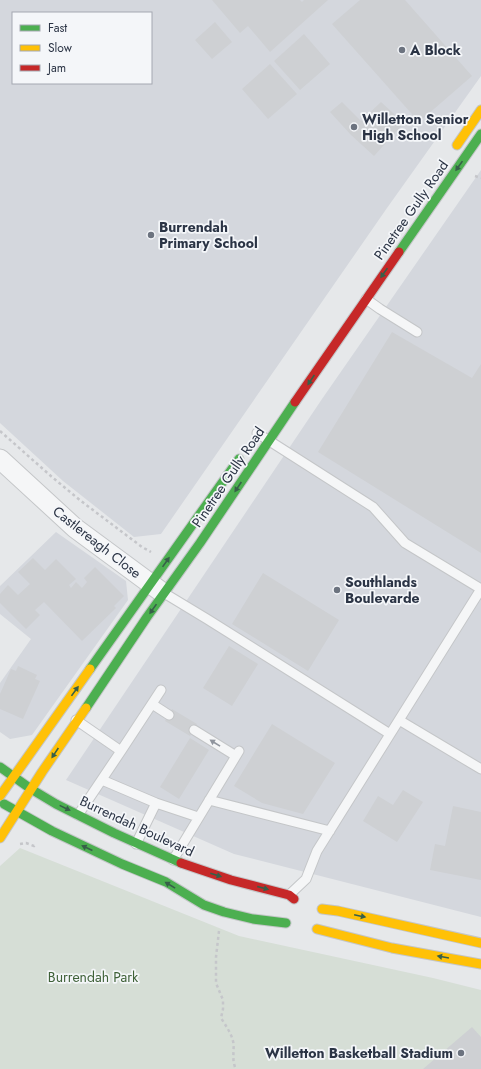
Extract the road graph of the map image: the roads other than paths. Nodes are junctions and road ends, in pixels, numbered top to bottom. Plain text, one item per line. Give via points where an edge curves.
1 (481, 110) edge
2 (481, 134) edge
3 (450, 155) dead end
4 (366, 298) junction
5 (417, 332) dead end
6 (257, 433) dead end
7 (269, 441) junction
8 (243, 453) dead end
9 (0, 460) edge
10 (158, 589) junction
11 (481, 589) edge
12 (161, 690) dead end
13 (152, 704) junction
14 (62, 709) junction
15 (169, 715) dead end
16 (77, 720) junction
17 (399, 720) junction
18 (194, 730) dead end
19 (390, 734) junction
20 (121, 751) junction
21 (0, 767) edge
22 (481, 769) edge
23 (13, 777) junction
24 (102, 780) junction
25 (32, 789) junction
26 (0, 796) edge
27 (208, 800) junction
28 (0, 801) edge
29 (156, 803) junction
30 (17, 811) junction
31 (78, 815) junction
32 (198, 817) junction
33 (330, 831) junction
34 (0, 838) edge
35 (136, 844) junction
36 (173, 860) junction
37 (305, 896) dead end
38 (290, 899) junction
39 (315, 900) dead end
40 (322, 909) junction
41 (292, 930) dead end
42 (422, 941) junction
43 (481, 943) edge
44 (481, 964) edge

1 - 3 main road, Pinetree Gully Road
2 -> 4 main road, Pinetree Gully Road
4 - 5 lane
4 -> 7 main road, Pinetree Gully Road
6 - 7 lane
7 -> 10 main road, Pinetree Gully Road
7 - 11 lane via 373,506 405,543
10 -> 8 main road, Pinetree Gully Road
9 - 10 street, Castlereagh Close via 75,528
14 -> 10 main road, Pinetree Gully Road
10 -> 16 main road, Pinetree Gully Road
10 - 19 lane
11 - 17 lane
12 - 13 lane
13 - 15 lane
13 - 20 lane
14 - 16 lane
14 - 23 main road, Pinetree Gully Road
16 - 20 lane
16 -> 25 main road, Pinetree Gully Road
17 - 19 lane
17 - 22 lane
27 -> 18 lane via 238,753
19 - 33 lane
20 - 24 lane
21 - 23 main road, Burrendah Boulevard
23 - 25 main road, Burrendah Boulevard
23 - 26 main road, Pinetree Gully Road
24 - 29 lane
24 - 31 lane
25 - 30 main road, Pinetree Gully Road
25 -> 31 main road, Burrendah Boulevard
27 - 32 lane
27 - 33 lane
28 - 30 main road
29 - 32 lane
29 - 35 lane
30 - 34 main road, Pinetree Gully Road
41 -> 30 main road via 285,919 252,919 204,905 166,882 52,831
31 - 35 main road, Burrendah Boulevard
32 - 36 lane
33 - 38 lane via 306,879
35 - 36 main road, Burrendah Boulevard
36 -> 38 main road, Burrendah Boulevard
37 - 38 main road
39 - 40 main road
40 -> 42 main road via 338,911
40 - 42 main road via 322,920 314,930
42 - 43 main road
44 -> 42 main road

